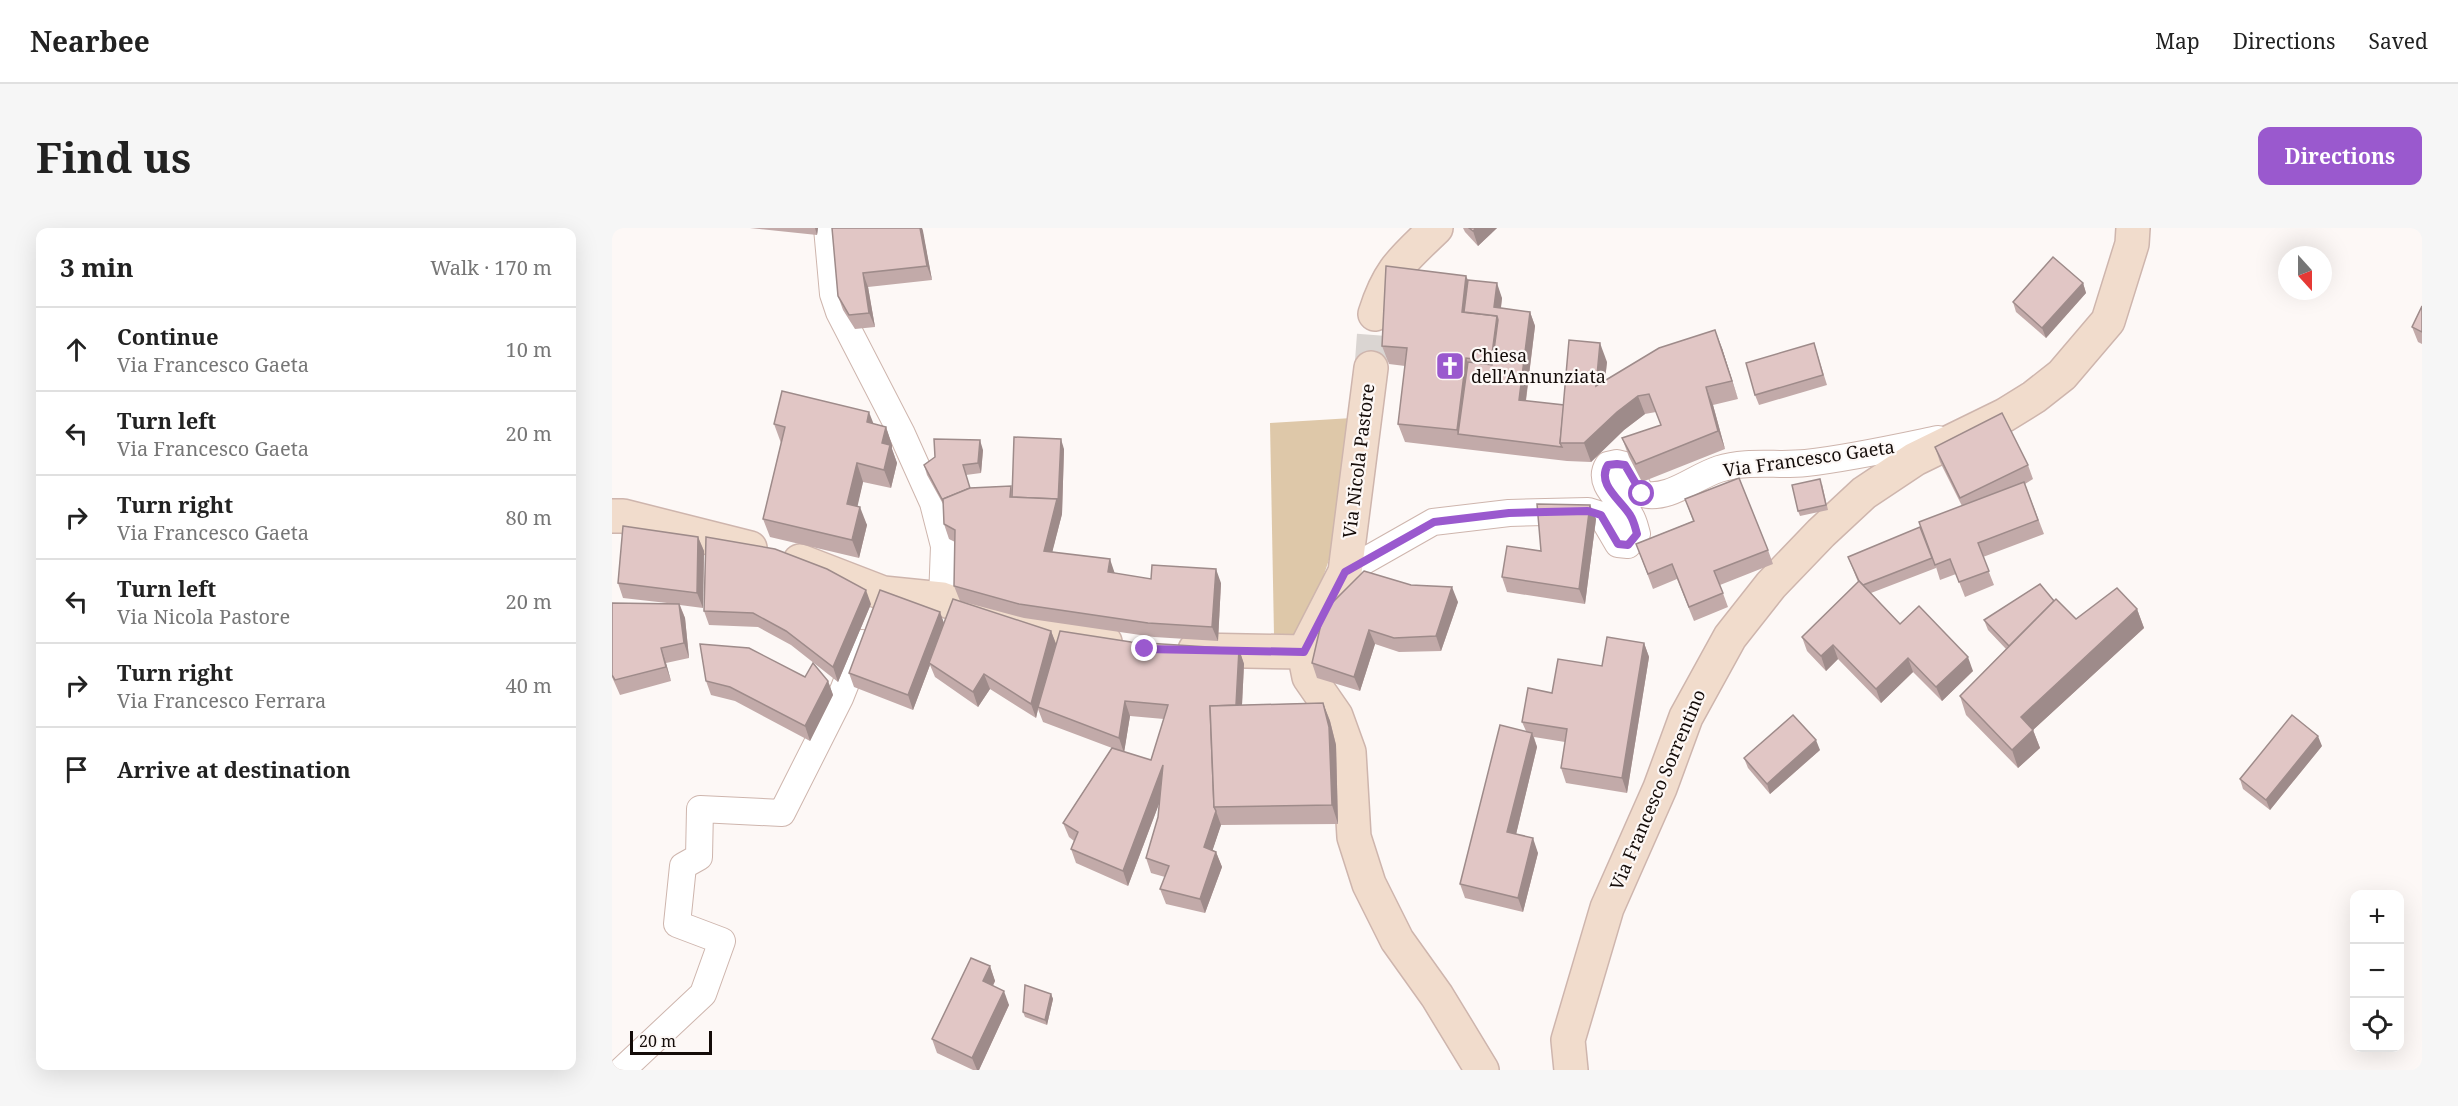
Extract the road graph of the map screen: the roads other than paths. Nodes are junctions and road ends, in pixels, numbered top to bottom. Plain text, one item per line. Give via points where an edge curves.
1 (827, 228) edge
2 (1436, 228) edge
3 (2133, 228) edge
4 (1375, 314) tunnel mouth
5 (1371, 368) tunnel mouth
6 (1970, 432) junction
7 (612, 516) edge
8 (1345, 572) junction
9 (942, 599) junction
10 (876, 610) junction
11 (1134, 647) edge
12 (1168, 649) edge
13 (1304, 652) junction
14 (622, 1070) edge
15 (1482, 1070) edge
16 (1571, 1070) edge

1 - 9 street via 832,294 933,502 944,546
2 - 4 street via 1396,267 1383,288
3 - 6 street, Via Francesco Sorrentino via 2132,244 2108,321 2062,375 2034,397
5 - 8 street, Via Nicola Pastore
6 - 8 street, Via Francesco Gaeta via 1806,463 1720,469 1653,496 1642,494 1625,465 1608,465 1605,483 1634,523 1637,534 1628,545 1618,544 1601,515 1588,511 1509,513 1434,522
6 - 16 street, Via Francesco Sorrentino via 1915,459 1864,493 1771,585 1730,638 1686,717 1660,788 1607,908 1568,1040
7 - 10 street via 793,558
8 - 13 street, Via Nicola Pastore
9 - 10 street
9 - 11 street via 1021,627
10 - 14 street via 840,698 782,813 700,809 699,857 683,866 676,924 722,941 703,994
12 - 13 street
13 - 15 street via 1309,676 1336,716 1349,752 1354,837 1369,884 1397,940

